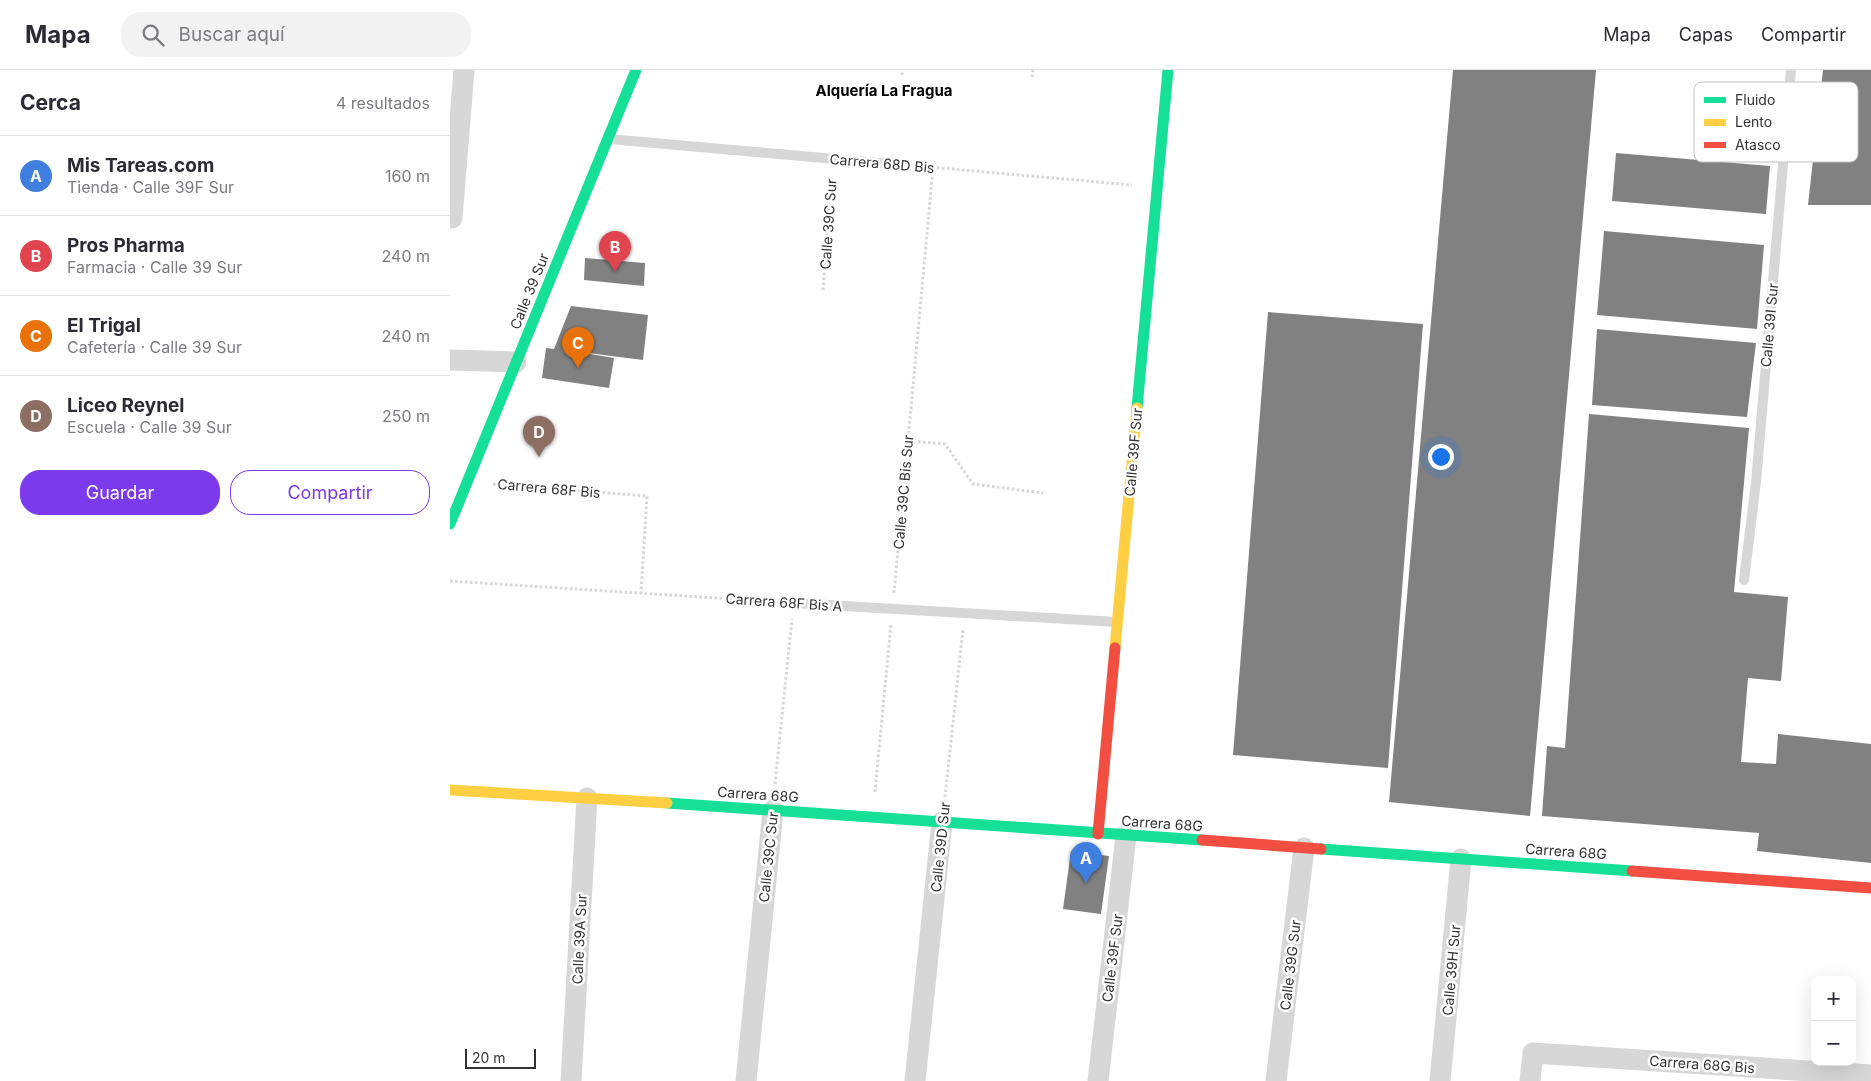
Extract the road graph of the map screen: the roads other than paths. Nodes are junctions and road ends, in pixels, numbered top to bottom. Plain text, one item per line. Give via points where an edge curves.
1 (464, 70) edge
2 (636, 70) edge
3 (1168, 70) edge
4 (607, 138) junction
5 (1783, 162) edge
6 (902, 164) road end
7 (452, 218) dead end
8 (450, 360) edge
9 (516, 362) junction
10 (459, 481) edge
11 (450, 524) edge
12 (1744, 580) dead end
13 (794, 602) road end
14 (1117, 622) junction
15 (450, 790) edge
16 (587, 798) junction
17 (773, 810) junction
18 (942, 822) junction
19 (1098, 834) junction
20 (1126, 836) junction
21 (1304, 848) junction
22 (1461, 859) junction
23 (1871, 888) edge
24 (1871, 1075) edge
25 (571, 1081) edge
26 (746, 1081) edge
27 (915, 1081) edge
28 (1098, 1081) edge
29 (1276, 1081) edge
30 (1440, 1081) edge
31 (1530, 1081) edge

1 - 7 street
2 - 4 street, Calle 39 Sur
3 - 14 street, Calle 39F Sur
4 - 6 lane, Carrera 68D Bis
4 - 9 street, Calle 39 Sur
5 - 12 lane, Calle 39I Sur via 1756,482
8 - 9 street
9 - 10 street, Calle 39 Sur
10 - 11 street, Calle 39 Sur
13 - 14 lane, Carrera 68F Bis A
14 - 19 street, Calle 39F Sur
15 - 16 street, Carrera 68G
16 - 17 street, Carrera 68G
16 - 25 street, Calle 39A Sur
17 - 18 street, Carrera 68G
17 - 26 street, Calle 39C Sur
18 - 19 street, Carrera 68G
18 - 27 street, Calle 39D Sur
19 - 20 street, Carrera 68G
20 - 21 street, Carrera 68G
20 - 28 street, Calle 39F Sur
21 - 22 street, Carrera 68G
21 - 29 street, Calle 39G Sur
22 - 23 street, Carrera 68G
22 - 30 street, Calle 39H Sur
24 - 31 street, Carrera 68G Bis via 1533,1053

